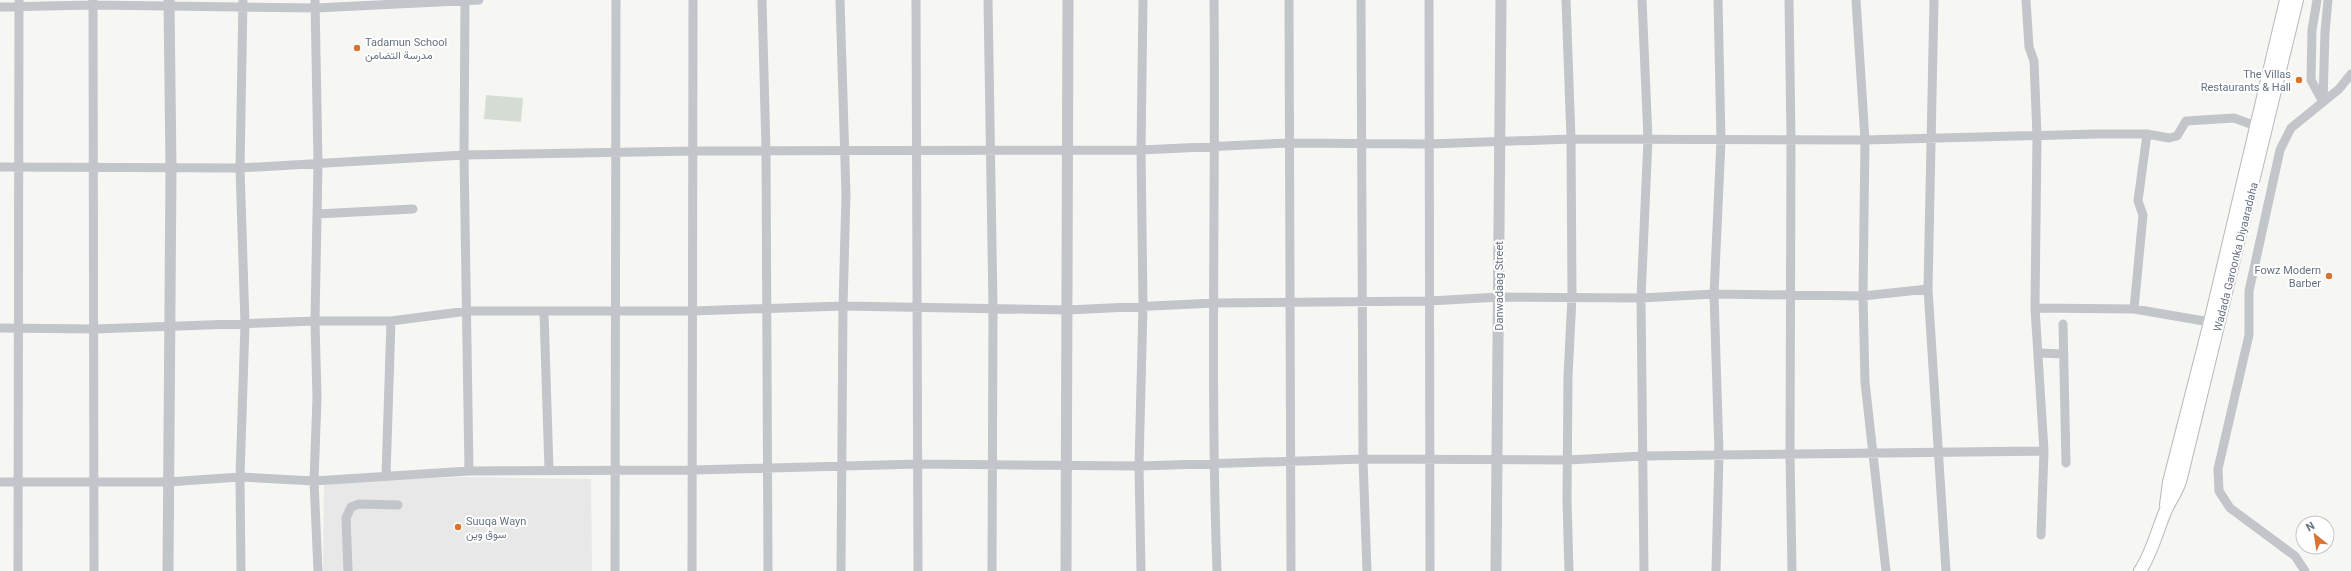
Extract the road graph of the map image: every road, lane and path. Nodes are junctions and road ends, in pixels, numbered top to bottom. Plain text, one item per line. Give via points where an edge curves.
1 (465, 0) edge
2 (479, 0) edge
3 (616, 0) edge
4 (693, 0) edge
5 (762, 0) edge
6 (840, 0) edge
7 (916, 0) edge
8 (988, 0) edge
9 (1068, 0) edge
10 (1143, 0) edge
11 (1214, 0) edge
12 (1289, 0) edge
13 (1361, 0) edge
14 (1429, 0) edge
15 (1501, 0) edge
16 (1566, 0) edge
17 (1642, 0) edge
18 (1718, 0) edge
19 (1789, 0) edge
20 (1856, 0) edge
21 (1934, 0) edge
22 (2026, 0) edge
23 (2286, 0) edge
24 (2297, 0) edge
25 (2317, 0) edge
26 (2328, 0) edge
27 (93, 2) edge
28 (390, 2) edge
29 (19, 3) edge
30 (169, 3) edge
31 (243, 3) edge
32 (315, 4) edge
33 (0, 7) edge
34 (2351, 74) edge
35 (2323, 102) junction
36 (2256, 126) junction
37 (2147, 134) junction
38 (2037, 136) junction
39 (1791, 138) junction
40 (1933, 138) junction
41 (1571, 139) junction
42 (1648, 139) junction
43 (1865, 140) junction
44 (1721, 141) junction
45 (1500, 142) junction
46 (1288, 144) junction
47 (1362, 144) junction
48 (1429, 144) junction
49 (1215, 146) junction
50 (1066, 149) junction
51 (766, 150) junction
52 (915, 150) junction
53 (1141, 150) junction
54 (694, 151) junction
55 (846, 151) junction
56 (991, 151) junction
57 (618, 153) junction
58 (464, 155) junction
59 (318, 163) junction
60 (0, 167) edge
61 (18, 167) junction
62 (171, 168) junction
63 (240, 168) junction
64 (94, 169) junction
65 (413, 209) dead end
66 (317, 214) junction
67 (1928, 289) junction
68 (1714, 294) junction
69 (1790, 294) junction
70 (1863, 296) junction
71 (1499, 297) junction
72 (1572, 297) junction
73 (1641, 298) junction
74 (1363, 301) junction
75 (1430, 301) junction
76 (1215, 303) junction
77 (1289, 303) junction
78 (842, 306) junction
79 (1143, 306) junction
80 (993, 307) junction
81 (767, 308) junction
82 (919, 308) junction
83 (2036, 308) junction
84 (2134, 309) junction
85 (1067, 310) junction
86 (692, 311) junction
87 (468, 312) junction
88 (617, 312) junction
89 (544, 313) junction
90 (315, 321) junction
91 (391, 321) junction
92 (2210, 322) junction
93 (244, 324) junction
94 (2063, 324) dead end
95 (168, 326) junction
96 (0, 328) edge
97 (18, 329) junction
98 (95, 329) junction
99 (2038, 354) junction
100 (2064, 354) junction
101 (2044, 451) junction
102 (1873, 452) junction
103 (1940, 452) junction
104 (1719, 454) junction
105 (1790, 455) junction
106 (1643, 456) junction
107 (1363, 459) junction
108 (1430, 459) junction
109 (1291, 460) junction
110 (1498, 460) junction
111 (1568, 460) junction
112 (1213, 463) junction
113 (2066, 463) dead end
114 (918, 464) junction
115 (1066, 465) junction
116 (842, 466) junction
117 (994, 466) junction
118 (1139, 466) junction
119 (767, 467) junction
120 (549, 470) junction
121 (615, 470) junction
122 (694, 470) junction
123 (469, 471) junction
124 (386, 475) junction
125 (240, 478) junction
126 (92, 481) junction
127 (314, 481) junction
128 (0, 482) edge
129 (18, 482) junction
130 (168, 482) junction
131 (398, 505) dead end
132 (2166, 510) junction
133 (2041, 535) dead end
134 (18, 571) edge
135 (94, 571) edge
136 (168, 571) edge
137 (241, 571) edge
138 (318, 571) edge
139 (348, 571) edge
140 (615, 571) edge
141 (692, 571) edge
142 (768, 571) edge
143 (841, 571) edge
144 (918, 571) edge
145 (992, 571) edge
146 (1066, 571) edge
147 (1141, 571) edge
148 (1217, 571) edge
149 (1291, 571) edge
150 (1367, 571) edge
151 (1430, 571) edge
152 (1496, 571) edge
153 (1569, 571) edge
154 (1644, 571) edge
155 (1716, 571) edge
156 (1792, 571) edge
157 (1886, 571) edge
158 (1946, 571) edge
159 (2140, 571) edge
160 (2305, 571) edge

1 - 2 street
1 - 28 street
1 - 58 street
3 - 57 street
4 - 54 street
5 - 51 street
6 - 55 street
7 - 52 street
8 - 56 street
9 - 50 street
10 - 53 street
11 - 49 street
12 - 46 street
13 - 47 street
14 - 48 street
15 - 45 street, Danwadaag Street
16 - 41 street
17 - 42 street
18 - 44 street
19 - 39 street
20 - 43 street
21 - 40 street
22 - 38 street via 2029,47 2034,61
23 - 36 main road, Wadada Garoonka Diyaaradaha
24 - 132 main road, Wadada Garoonka Diyaaradaha via 2181,478
25 - 35 street via 2312,30 2311,80
26 - 35 street
27 - 29 street
27 - 30 street
27 - 64 street
28 - 32 street
29 - 33 street
29 - 61 street
30 - 31 street
30 - 62 street
31 - 32 street
31 - 63 street
32 - 59 street
34 - 35 street via 2346,82
35 - 160 street via 2291,128 2280,150 2249,291 2249,334 2218,469 2219,491 2230,508 2295,556
36 - 37 street via 2234,118 2186,120 2177,136 2168,138
36 - 92 main road, Wadada Garoonka Diyaaradaha
37 - 38 street
37 - 84 street via 2138,201 2143,215
38 - 40 street
38 - 83 street
39 - 43 street
39 - 44 street
39 - 69 street
40 - 43 street
40 - 67 street
41 - 42 street
41 - 45 street
41 - 72 street
42 - 44 street
42 - 73 street
43 - 70 street
44 - 68 street
45 - 48 street
45 - 71 street, Danwadaag Street
46 - 47 street
46 - 49 street
46 - 77 street
47 - 48 street
47 - 74 street
48 - 75 street
49 - 53 street
49 - 76 street
50 - 53 street
50 - 56 street
50 - 85 street
51 - 54 street
51 - 55 street
51 - 81 street
52 - 55 street
52 - 56 street
52 - 82 street
53 - 79 street
54 - 57 street
54 - 86 street
55 - 78 street
56 - 80 street
57 - 58 street
57 - 88 street
58 - 59 street
58 - 87 street
59 - 63 street
59 - 66 street
60 - 61 street
61 - 64 street
61 - 97 street
62 - 63 street
62 - 64 street
62 - 95 street
63 - 93 street
64 - 98 street
65 - 66 street
66 - 90 street
67 - 70 street
67 - 103 street
68 - 69 street
68 - 73 street
68 - 104 street
69 - 70 street
69 - 105 street
70 - 102 street via 1865,382
71 - 72 street
71 - 75 street
71 - 110 street, Danwadaag Street
72 - 73 street
72 - 111 street via 1568,376
73 - 106 street
74 - 75 street
74 - 77 street
74 - 107 street
75 - 108 street
76 - 77 street
76 - 79 street
76 - 112 street
77 - 109 street
78 - 81 street
78 - 82 street
78 - 116 street
79 - 85 street
79 - 118 street
80 - 82 street
80 - 85 street
80 - 117 street
81 - 86 street
81 - 119 street
82 - 114 street
83 - 84 street
83 - 99 street
84 - 92 street
85 - 115 street
86 - 88 street
86 - 122 street
87 - 89 street
87 - 91 street
87 - 123 street
88 - 89 street
88 - 121 street
89 - 120 street
90 - 91 street
90 - 93 street
90 - 127 street via 317,398
91 - 124 street
92 - 132 main road, Wadada Garoonka Diyaaradaha via 2169,482
93 - 95 street
93 - 125 street
94 - 100 street
95 - 98 street
95 - 130 street
96 - 97 street
97 - 98 street
97 - 129 street
98 - 126 street
99 - 100 street
99 - 101 street
100 - 113 street
101 - 103 street
101 - 133 street
102 - 103 street
102 - 105 street
102 - 157 street
103 - 158 street
104 - 105 street
104 - 106 street
104 - 155 street
105 - 156 street
106 - 111 street
106 - 154 street
107 - 108 street
107 - 109 street
107 - 150 street
108 - 110 street
108 - 151 street
109 - 112 street
109 - 149 street
110 - 111 street
110 - 152 street, Danwadaag Street
111 - 153 street
112 - 118 street
112 - 148 street
114 - 116 street
114 - 117 street
114 - 144 street
115 - 117 street
115 - 118 street
115 - 146 street
116 - 119 street
116 - 143 street
117 - 145 street
118 - 147 street
119 - 122 street
119 - 142 street
120 - 121 street
120 - 123 street
121 - 122 street
121 - 140 street
122 - 141 street
123 - 124 street
124 - 127 street
125 - 127 street
125 - 130 street
125 - 137 street
126 - 129 street
126 - 130 street
126 - 135 street
127 - 138 street
128 - 129 street
129 - 134 street
130 - 136 street
131 - 139 street via 359,504 351,507 346,518
132 - 159 main road, Wadada Garoonka Diyaaradaha

